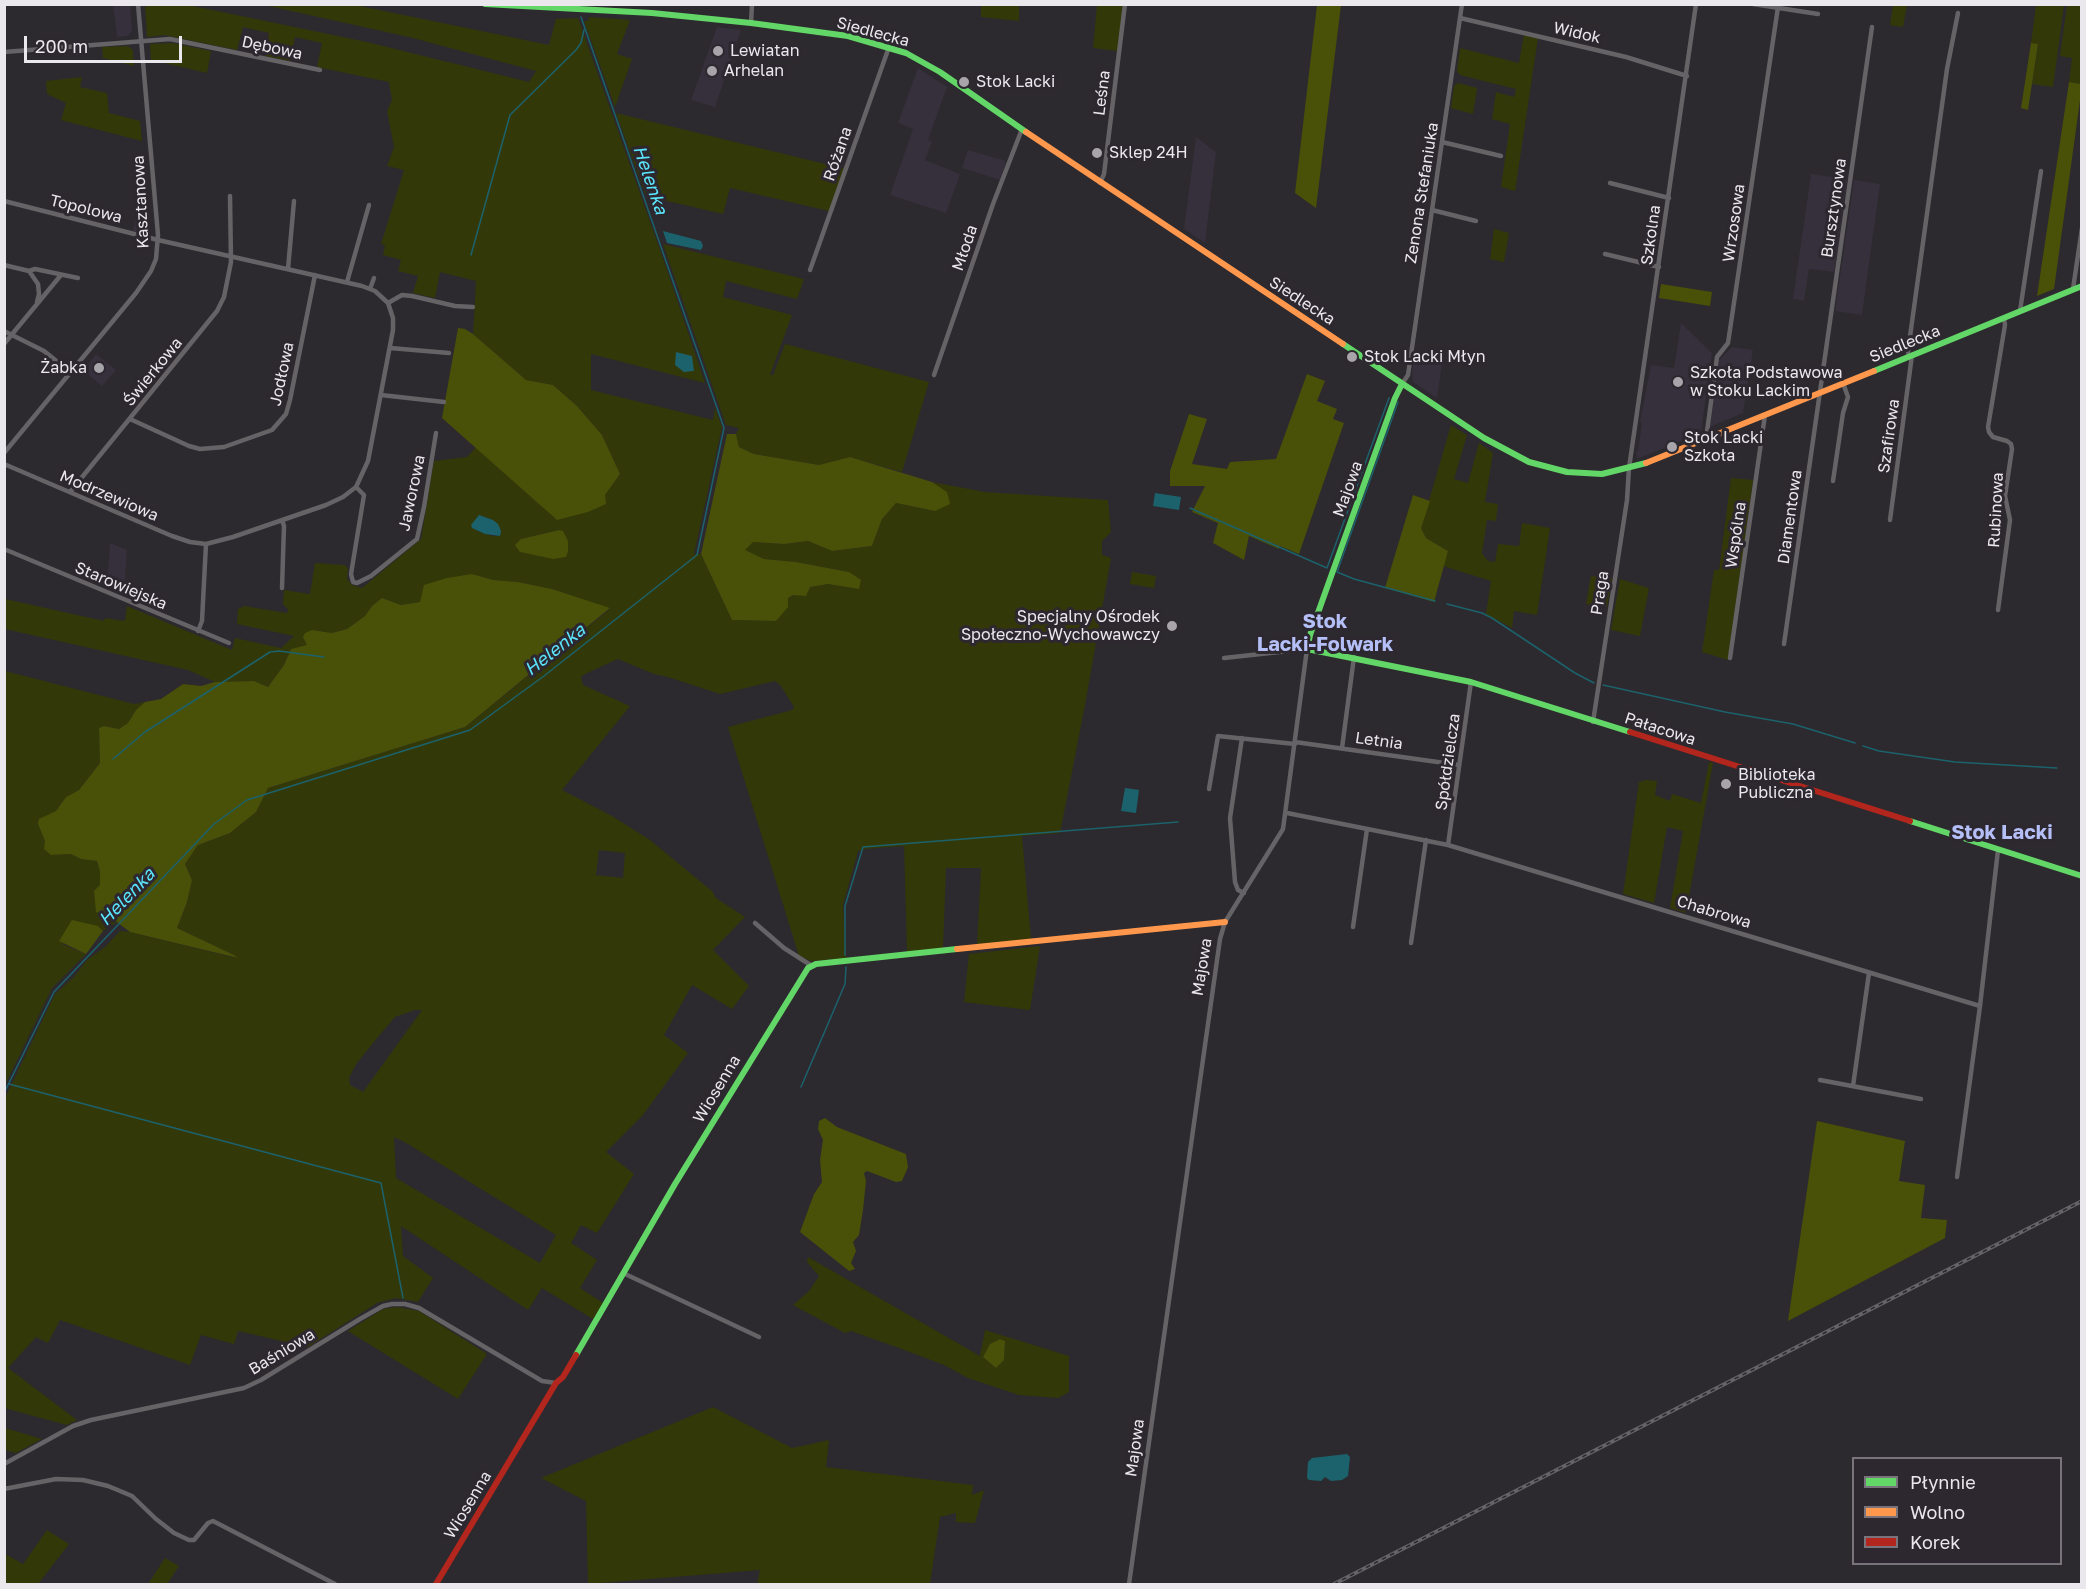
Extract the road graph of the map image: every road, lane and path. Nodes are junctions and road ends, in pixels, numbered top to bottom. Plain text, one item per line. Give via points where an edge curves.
1 (138, 4) edge
2 (485, 4) edge
3 (752, 4) edge
4 (1125, 4) edge
5 (1462, 4) edge
6 (1696, 4) edge
7 (1753, 4) edge
8 (1778, 7) junction
9 (1958, 13) dead end
10 (1818, 14) dead end
11 (1460, 18) junction
12 (751, 23) junction
13 (1872, 27) dead end
14 (141, 41) junction
15 (889, 46) junction
16 (4, 52) edge
17 (320, 70) dead end
18 (1687, 76) junction
19 (1022, 129) junction
20 (1442, 142) junction
21 (1501, 156) dead end
22 (2041, 171) dead end
23 (1101, 183) junction
24 (1610, 183) dead end
25 (230, 196) dead end
26 (1669, 198) junction
27 (4, 201) edge
28 (294, 201) dead end
29 (369, 205) dead end
30 (1432, 210) junction
31 (1476, 220) dead end
32 (2082, 228) edge
33 (158, 240) junction
34 (1605, 254) dead end
35 (231, 256) junction
36 (4, 265) edge
37 (1659, 267) junction
38 (288, 269) junction
39 (810, 270) dead end
40 (29, 271) junction
41 (61, 274) junction
42 (315, 275) junction
43 (78, 278) dead end
44 (374, 278) dead end
45 (347, 282) junction
46 (2082, 286) edge
47 (370, 289) junction
48 (2073, 289) junction
49 (388, 303) junction
50 (36, 305) junction
51 (473, 307) dead end
52 (2020, 311) junction
53 (2004, 318) junction
54 (4, 331) edge
55 (12, 334) junction
56 (4, 344) edge
57 (390, 348) junction
58 (449, 353) dead end
59 (1911, 356) junction
60 (70, 372) junction
61 (934, 375) dead end
62 (1843, 383) junction
63 (1402, 384) junction
64 (1821, 393) junction
65 (381, 395) junction
66 (444, 402) dead end
67 (1765, 415) junction
68 (129, 419) junction
69 (436, 433) dead end
70 (1709, 438) junction
71 (4, 453) edge
72 (4, 464) edge
73 (1629, 468) junction
74 (1833, 481) dead end
75 (356, 487) junction
76 (70, 492) junction
77 (282, 520) junction
78 (1890, 520) dead end
79 (206, 544) junction
80 (4, 549) edge
81 (282, 588) dead end
82 (1998, 610) dead end
83 (198, 631) junction
84 (229, 643) dead end
85 (1784, 644) dead end
86 (1307, 650) junction
87 (1354, 657) junction
88 (1224, 658) dead end
89 (1730, 658) dead end
90 (1471, 682) junction
91 (1593, 722) junction
92 (1242, 738) junction
93 (1295, 743) junction
94 (1342, 748) junction
95 (1459, 765) junction
96 (1209, 789) dead end
97 (1287, 813) junction
98 (1367, 829) junction
99 (1426, 840) junction
100 (1448, 844) junction
101 (1998, 850) junction
102 (2082, 876) edge
103 (1244, 893) junction
104 (1225, 922) junction
105 (755, 923) dead end
106 (1353, 927) dead end
107 (1411, 943) dead end
108 (812, 966) junction
109 (1869, 973) junction
110 (1980, 1006) junction
111 (1820, 1080) dead end
112 (1853, 1086) junction
113 (1921, 1099) dead end
114 (1956, 1177) dead end
115 (623, 1273) junction
116 (759, 1337) dead end
117 (556, 1383) junction
118 (4, 1464) edge
119 (4, 1489) edge
120 (335, 1584) edge
121 (436, 1584) edge
122 (1129, 1584) edge

1 - 14 street, Kasztanowa
2 - 12 street, Siedlecka
3 - 12 street
4 - 23 street, Leśna
5 - 11 street, Zenona Stefaniuka
6 - 18 street, Szkolna
7 - 8 street
8 - 10 street
8 - 70 street, Wrzosowa via 1728,343 1718,357
9 - 59 street, Szafirowa via 1908,351
11 - 18 street, Widok via 1626,57
11 - 20 street, Zenona Stefaniuka
12 - 15 street, Siedlecka via 848,36
13 - 64 street, Bursztynowa
14 - 16 street, Dębowa
14 - 17 street, Dębowa via 170,39
14 - 33 street, Kasztanowa
15 - 19 street, Siedlecka via 925,62
15 - 39 street, Różana
18 - 26 street, Szkolna
19 - 23 street, Siedlecka
19 - 61 street, Młoda
20 - 21 street
20 - 30 street, Zenona Stefaniuka
22 - 52 street
23 - 63 street, Siedlecka
24 - 26 street
25 - 35 street
26 - 37 street, Szkolna
27 - 33 street, Topolowa
28 - 38 street
29 - 45 street
30 - 31 street
30 - 63 street, Zenona Stefaniuka via 1407,375
32 - 48 street
33 - 35 street, Topolowa
33 - 60 street, Kasztanowa via 147,279
34 - 37 street
35 - 38 street, Topolowa
35 - 68 street, Świerkowa via 229,280 217,311
36 - 40 street
37 - 73 street, Szkolna
38 - 42 street, Topolowa
40 - 41 street
40 - 50 street via 38,284
41 - 43 street
41 - 50 street
42 - 45 street, Topolowa
42 - 68 street, Jodłowa via 288,407 272,430 224,447 200,449
44 - 47 street
45 - 47 street, Topolowa
46 - 48 street, Siedlecka
47 - 49 street, Topolowa
48 - 52 street, Siedlecka
49 - 51 street via 402,295
49 - 57 street via 393,321
50 - 55 street
52 - 53 street, Siedlecka
53 - 59 street, Siedlecka
53 - 82 street, Rubinowa via 1988,427 1993,437 2007,441 2012,449 2006,496 2010,520
54 - 55 street
55 - 56 street
55 - 60 street via 44,351
57 - 58 street
57 - 65 street
59 - 62 street, Siedlecka
59 - 78 street, Szafirowa
60 - 71 street, Kasztanowa
62 - 64 street, Siedlecka
62 - 74 street via 1848,397
63 - 73 street, Siedlecka via 1505,451 1535,465 1602,474
63 - 86 street, Majowa
64 - 67 street, Siedlecka
64 - 85 street, Diamentowa
65 - 66 street
65 - 75 street via 368,461
67 - 70 street, Siedlecka
67 - 89 street, Wspólna
68 - 76 street, Świerkowa
69 - 75 street, Jaworowa via 417,539 357,583 351,574 364,495
70 - 73 street, Siedlecka
72 - 76 street, Modrzewiowa
73 - 91 street, Praga
75 - 77 street, Modrzewiowa via 326,505
76 - 79 street, Modrzewiowa via 172,536
77 - 79 street, Modrzewiowa
77 - 81 street
79 - 83 street via 202,621
80 - 83 street, Starowiejska
83 - 84 street, Starowiejska
86 - 87 street, Pałacowa
86 - 88 street, Pałacowa
86 - 93 street, Majowa
87 - 90 street, Pałacowa
87 - 94 street
90 - 91 street, Pałacowa
90 - 95 street, Spółdzielcza
91 - 101 street, Pałacowa
92 - 93 street, Letnia
92 - 96 street, Letnia via 1218,736
92 - 103 street via 1230,818 1235,882
93 - 94 street, Letnia
93 - 97 street, Majowa
94 - 95 street, Letnia
95 - 100 street, Spółdzielcza
97 - 98 street, Chabrowa
97 - 103 street, Majowa via 1274,846
98 - 99 street, Chabrowa
98 - 106 street
99 - 100 street, Chabrowa
99 - 107 street
100 - 109 street, Chabrowa
101 - 102 street, Pałacowa
101 - 110 street
103 - 104 street, Majowa
104 - 108 street
104 - 122 street, Majowa
105 - 108 street
108 - 115 street, Wiosenna via 801,976
109 - 110 street, Chabrowa
109 - 112 street
110 - 114 street
111 - 112 street
112 - 113 street
115 - 116 street
115 - 117 street, Wiosenna
117 - 118 street, Baśniowa via 542,1381 419,1308 392,1304 360,1318 244,1388 91,1420
117 - 121 street, Wiosenna
119 - 120 street via 57,1479 108,1486 132,1496 174,1533 189,1540 194,1540 213,1521

